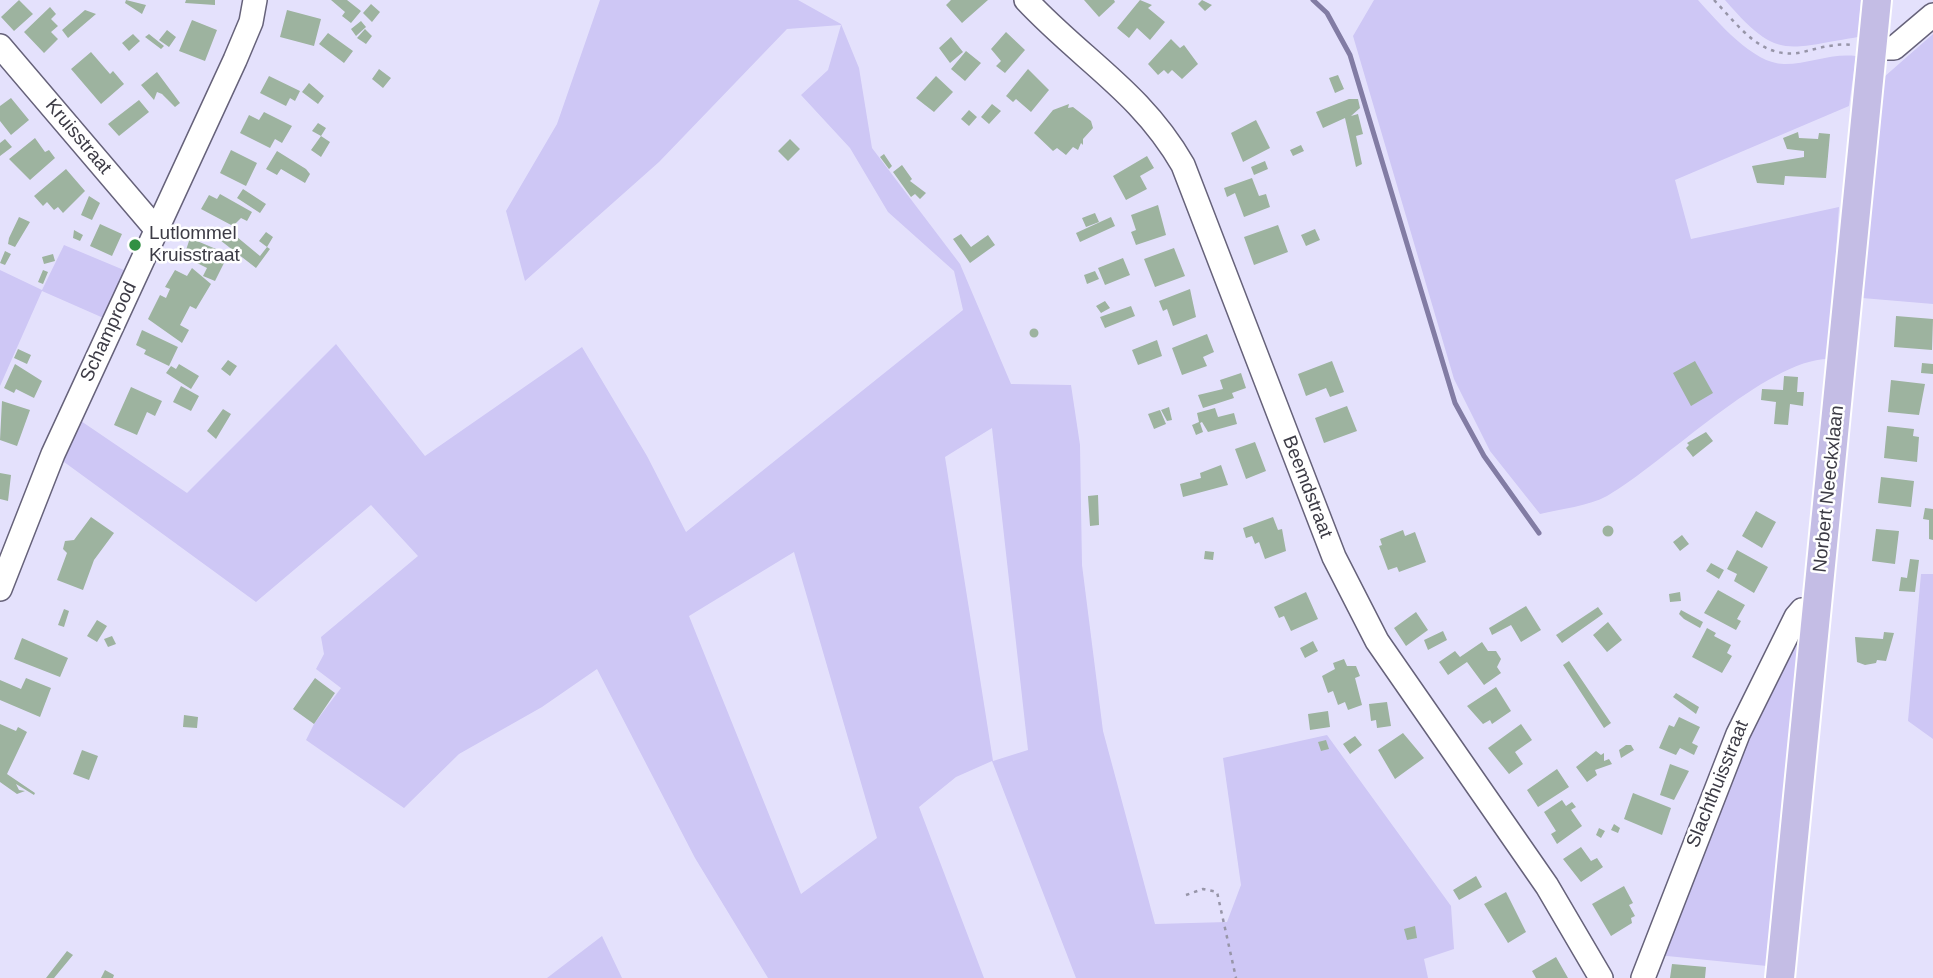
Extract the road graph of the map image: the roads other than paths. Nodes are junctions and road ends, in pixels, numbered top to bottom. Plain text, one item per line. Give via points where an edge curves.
1 (255, 0) edge
2 (1026, 0) edge
3 (1877, 0) edge
4 (1933, 15) edge
5 (0, 46) edge
6 (1872, 48) junction
7 (156, 229) junction
8 (0, 589) edge
9 (1817, 609) junction
10 (1601, 978) edge
11 (1643, 978) edge
12 (1780, 978) edge

1 - 7 street, Schamprood via 235,60
2 - 10 street, Beemdstraat via 1136,99 1171,144 1343,577 1377,640 1547,886
3 - 6 main road, Norbert Neeckxlaan
4 - 6 street via 1894,48
5 - 7 street, Kruisstraat
6 - 9 main road, Norbert Neeckxlaan
7 - 8 street, Schamprood via 53,454
9 - 11 street, Slachthuisstraat via 1802,610 1796,617 1749,709
9 - 12 main road, Norbert Neeckxlaan

